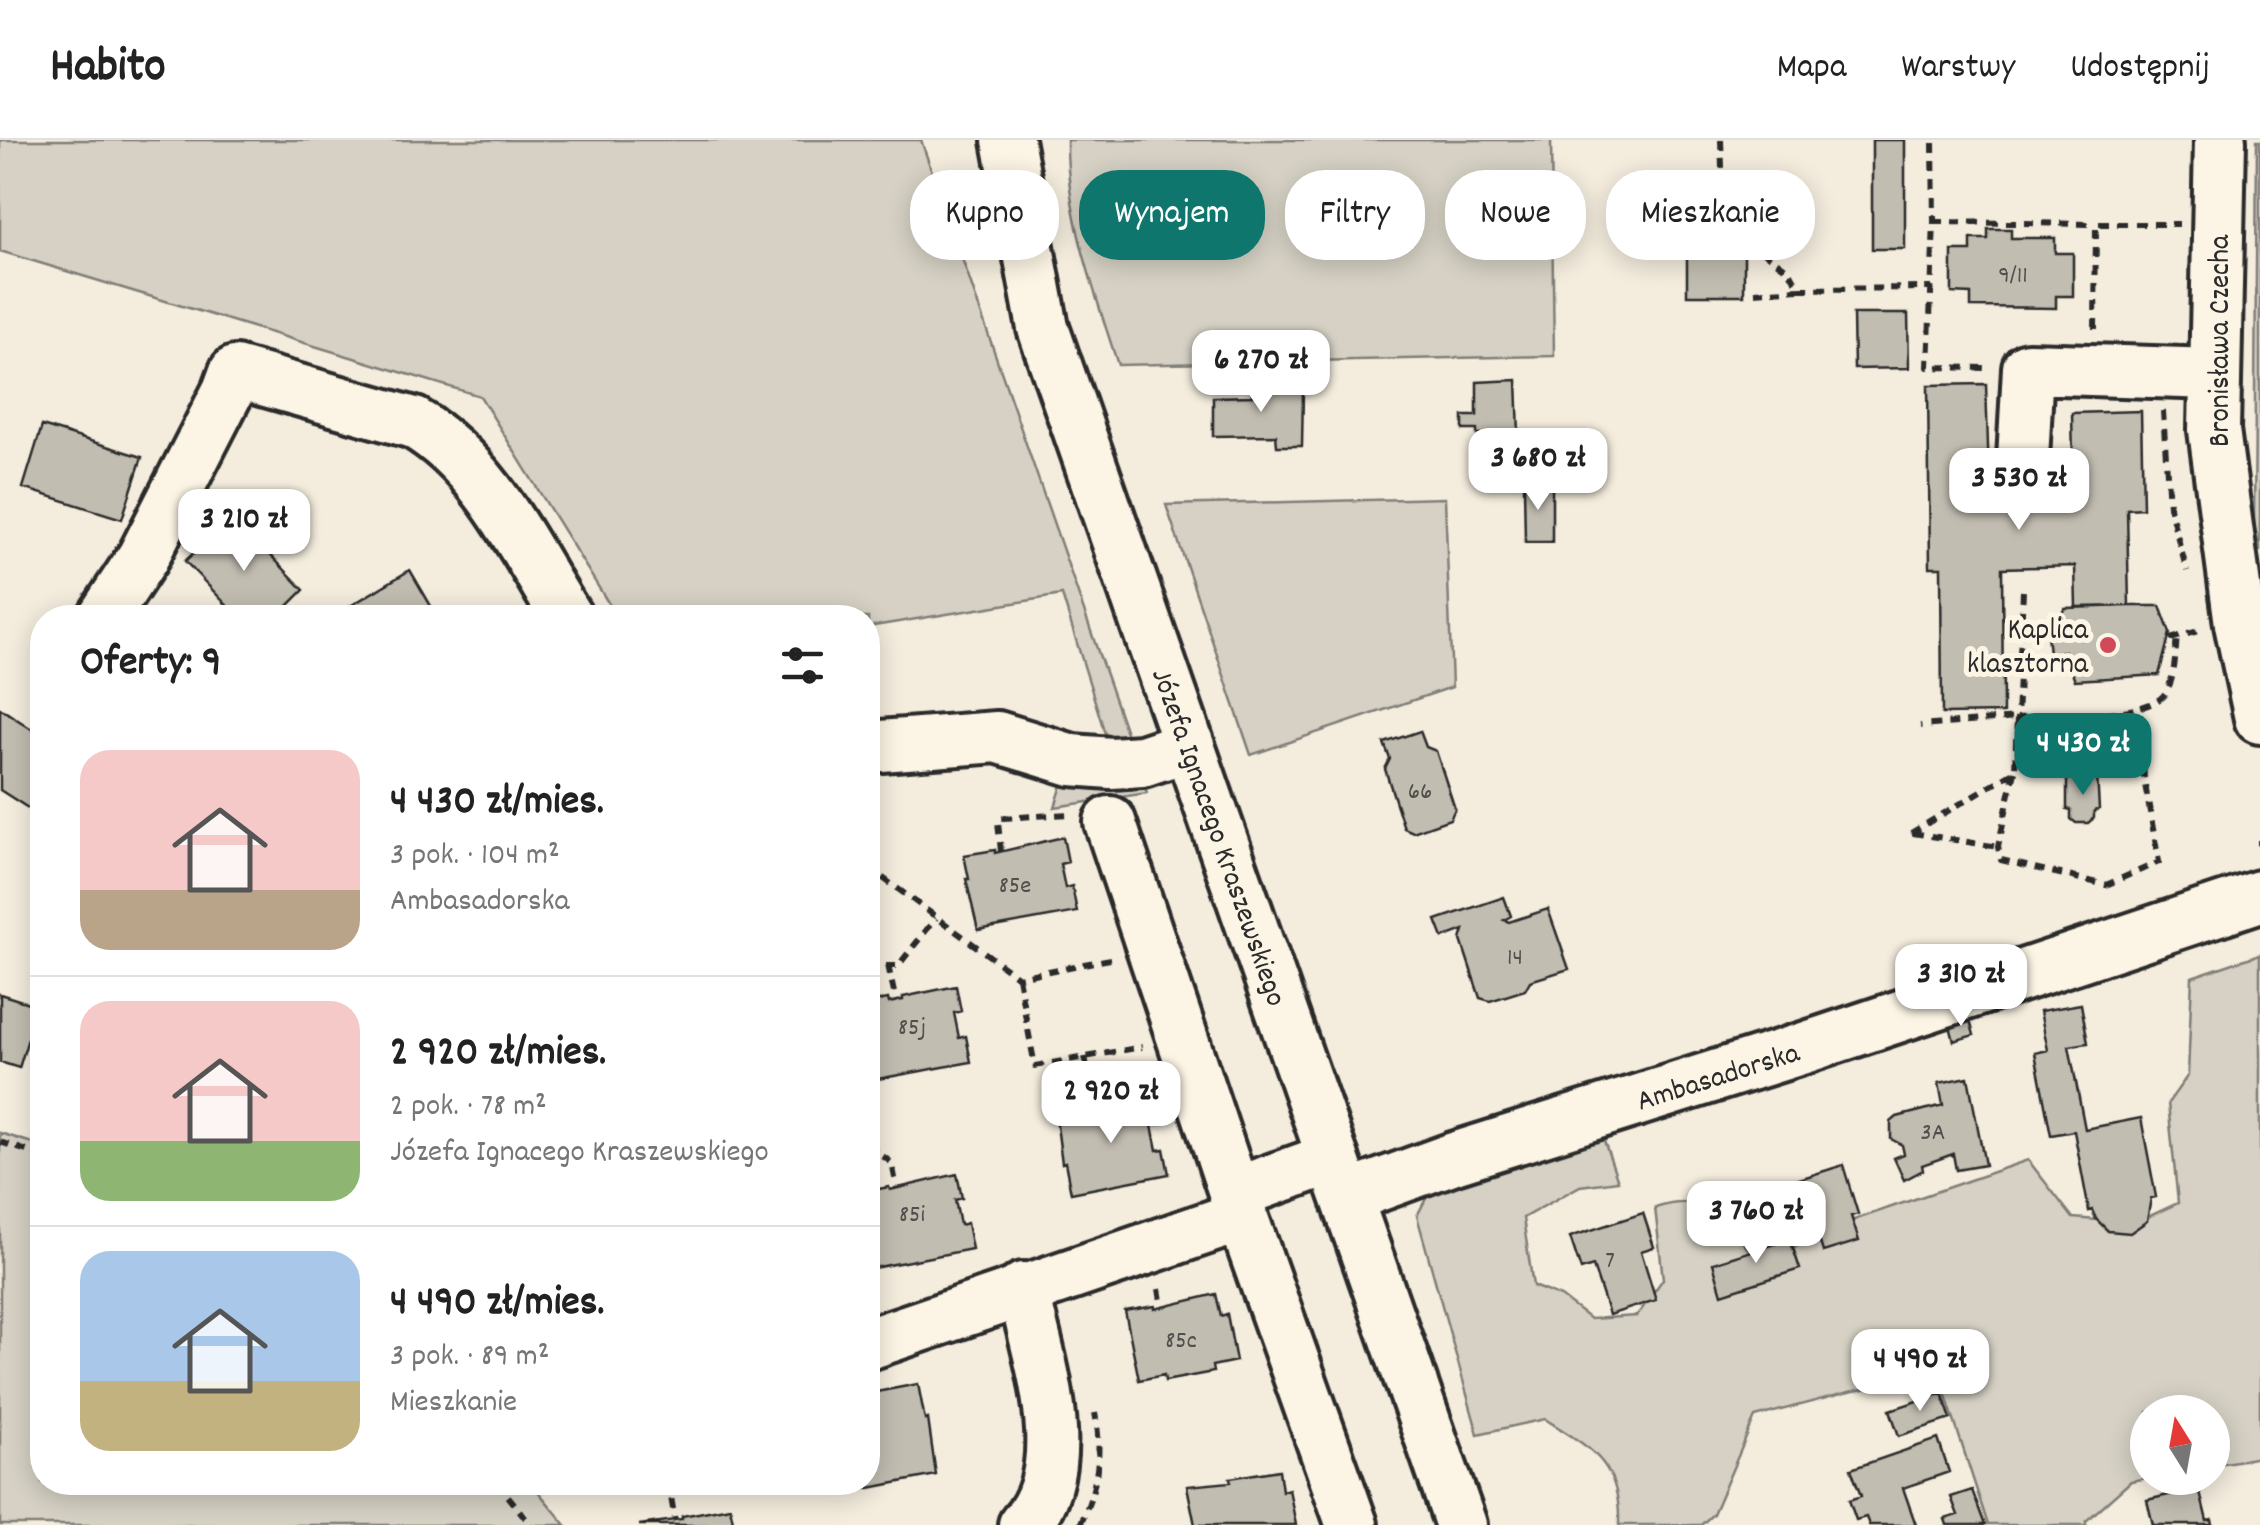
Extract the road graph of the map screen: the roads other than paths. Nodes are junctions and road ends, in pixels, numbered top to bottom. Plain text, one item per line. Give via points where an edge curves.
1 (1008, 140) edge
2 (2220, 140) edge
3 (2215, 374) junction
4 (2023, 459) dead end
5 (112, 605) edge
6 (560, 605) edge
7 (2260, 718) edge
8 (880, 745) edge
9 (1186, 746) junction
10 (1097, 818) road end
11 (2260, 896) edge
12 (1340, 1177) junction
13 (1239, 1204) junction
14 (1023, 1288) junction
15 (880, 1340) edge
16 (1024, 1525) edge
17 (1352, 1525) edge
18 (1461, 1525) edge

1 - 9 street, Józefa Ignacego Kraszewskiego via 1043,328
2 - 3 street, Bronisława Czecha
3 - 4 street via 2028,368
3 - 7 street, Bronisława Czecha via 2216,450
5 - 6 street via 143,558 234,372 414,422 437,436 476,475
8 - 9 street via 997,737 1072,760 1111,763
9 - 12 street, Józefa Ignacego Kraszewskiego
10 - 13 street
11 - 12 street, Ambasadorska via 1454,1158
12 - 13 street, Ambasadorska
12 - 18 street, Józefa Ignacego Kraszewskiego
13 - 14 street, Ambasadorska
13 - 17 street
14 - 15 street, Ambasadorska
14 - 16 street via 1053,1456 1044,1497

